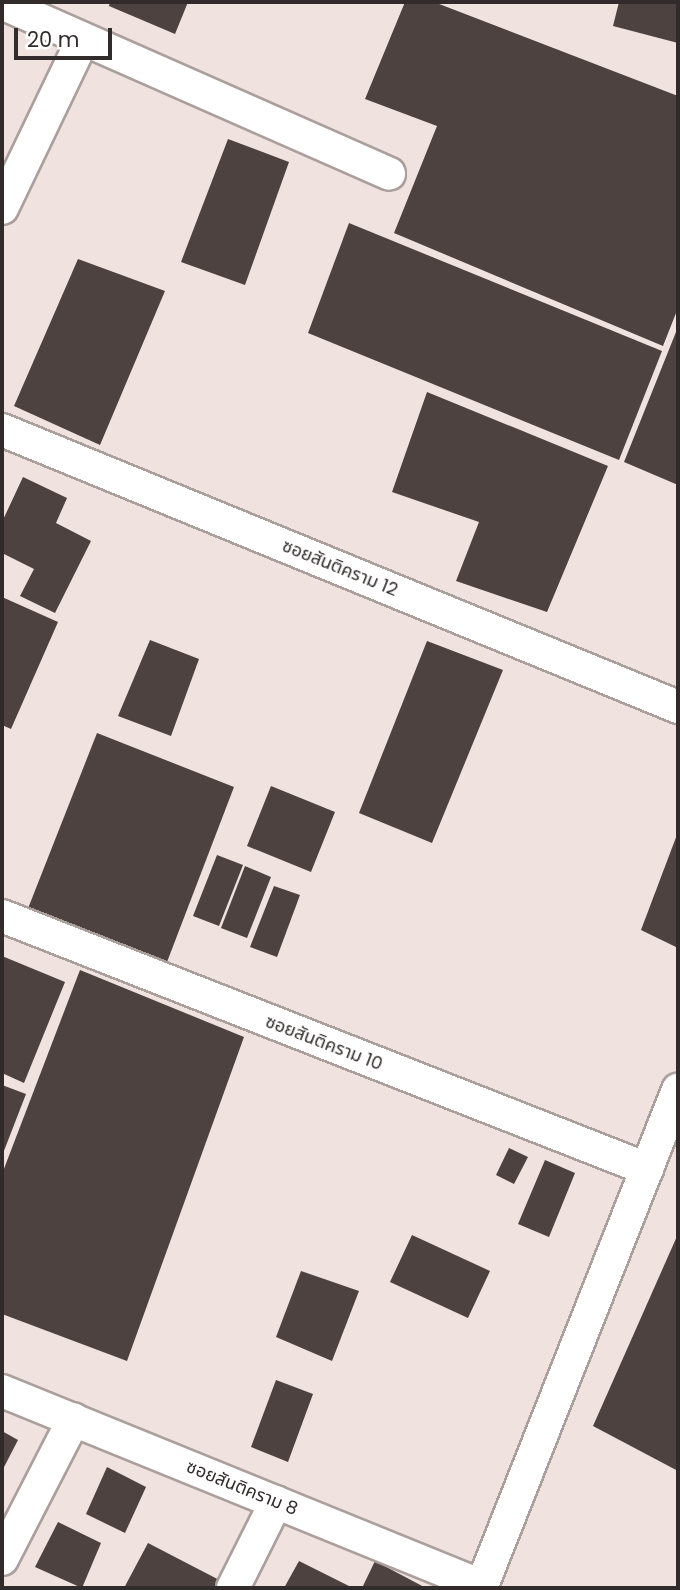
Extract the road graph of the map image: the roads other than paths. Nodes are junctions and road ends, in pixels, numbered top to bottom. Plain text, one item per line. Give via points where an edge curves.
1 (2, 3) edge
2 (82, 39) junction
3 (389, 174) dead end
4 (2, 208) edge
5 (2, 430) edge
6 (678, 707) edge
7 (2, 916) edge
8 (678, 1090) edge
9 (647, 1169) junction
10 (2, 1391) edge
11 (74, 1419) junction
12 (276, 1502) junction
13 (2, 1559) edge
14 (481, 1587) edge
15 (233, 1588) edge

1 - 2 street
2 - 3 street
2 - 4 street
5 - 6 street, ซอยสันติคราม 12
7 - 9 street, ซอยสันติคราม 10
8 - 9 street
9 - 14 street
10 - 11 street, ซอยสันติคราม 8
11 - 12 street, ซอยสันติคราม 8
11 - 13 street
12 - 14 street, ซอยสันติคราม 8
12 - 15 street

